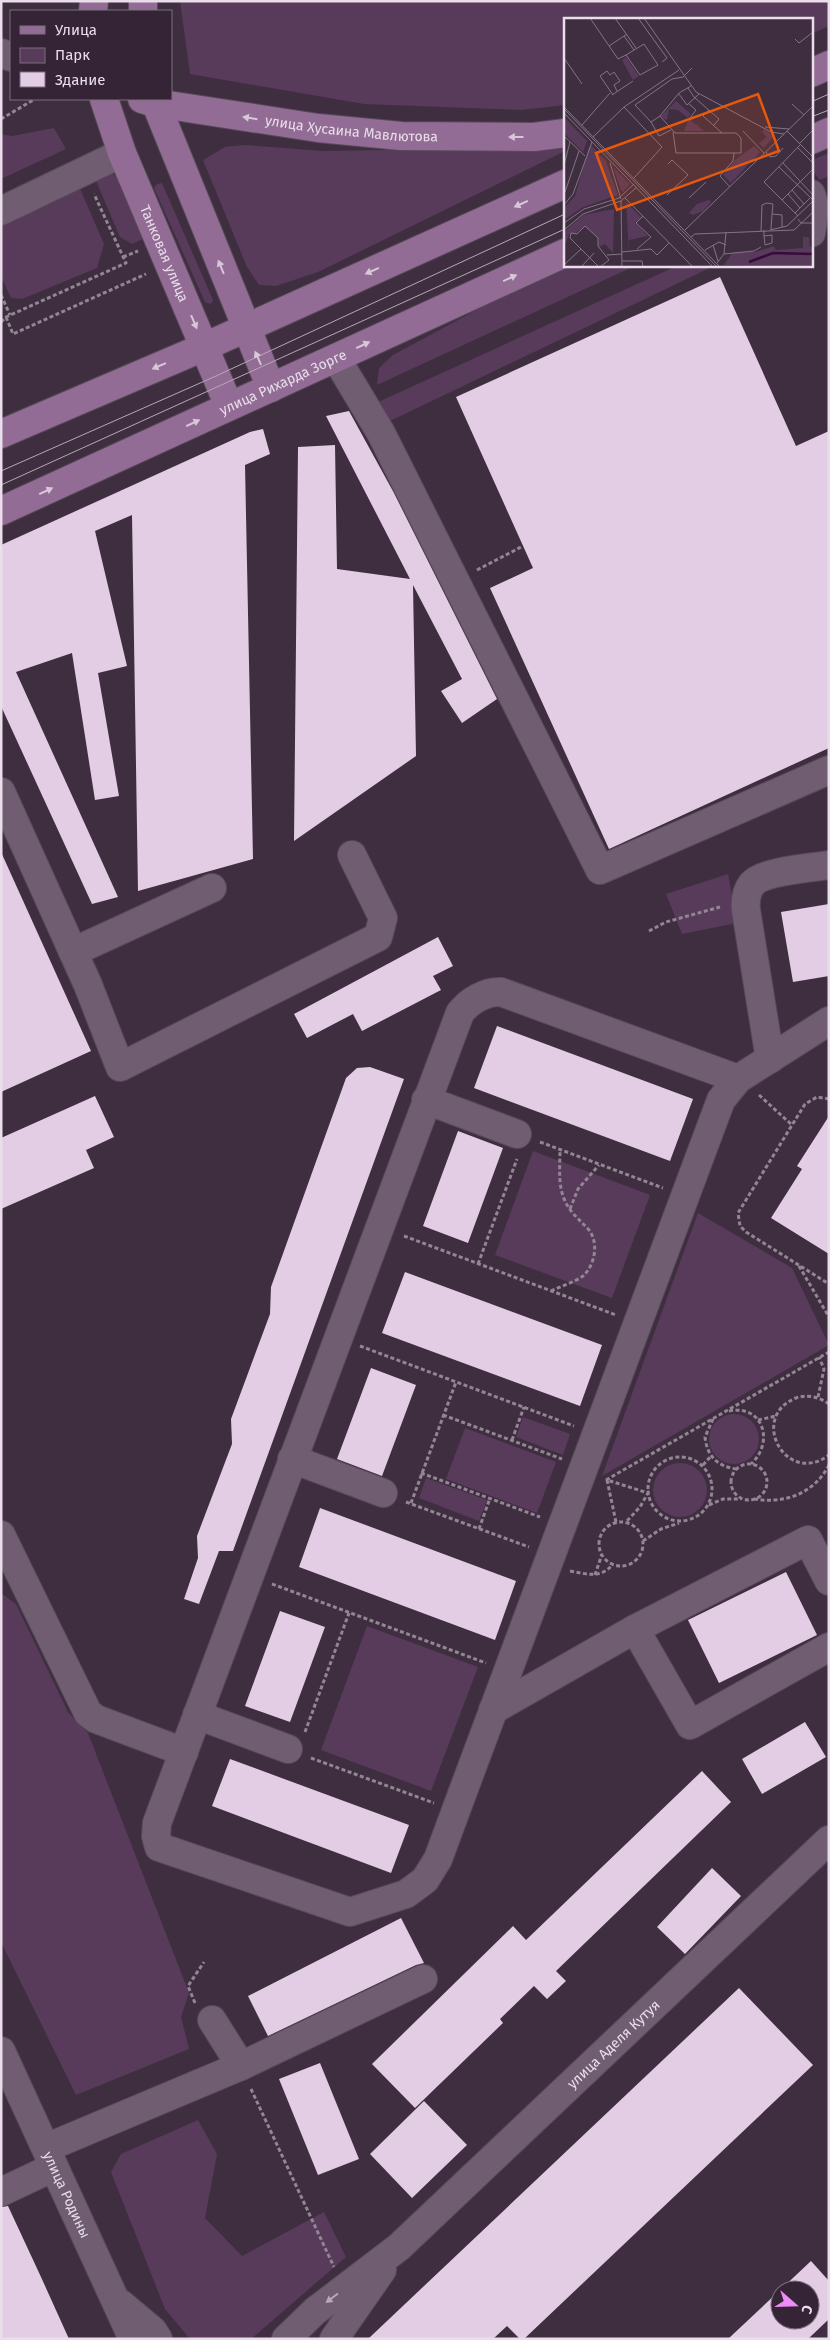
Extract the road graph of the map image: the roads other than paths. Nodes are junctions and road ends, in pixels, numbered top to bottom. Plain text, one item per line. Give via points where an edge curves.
1 (829, 65) edge
2 (812, 73) edge
3 (104, 100) edge
4 (150, 100) edge
5 (829, 132) edge
6 (564, 133) edge
7 (812, 140) edge
8 (122, 153) junction
9 (564, 184) edge
10 (812, 196) edge
11 (1, 210) edge
12 (812, 228) edge
13 (564, 253) edge
14 (245, 328) junction
15 (204, 347) junction
16 (336, 358) junction
17 (271, 388) junction
18 (229, 406) junction
19 (1, 434) edge
20 (1, 511) edge
21 (829, 770) edge
22 (1, 792) edge
23 (352, 855) dead end
24 (829, 865) edge
25 (212, 888) dead end
26 (73, 952) junction
27 (829, 1021) edge
28 (770, 1059) junction
29 (745, 1084) junction
30 (426, 1100) junction
31 (521, 1135) road end
32 (292, 1459) junction
33 (383, 1493) road end
34 (1, 1535) edge
35 (829, 1581) edge
36 (635, 1629) junction
37 (829, 1648) edge
38 (494, 1710) junction
39 (197, 1715) junction
40 (293, 1751) road end
41 (184, 1752) junction
42 (829, 1840) edge
43 (423, 1979) dead end
44 (212, 2020) road end
45 (1, 2050) edge
46 (241, 2066) junction
47 (50, 2158) junction
48 (1, 2192) edge
49 (399, 2247) junction
50 (116, 2299) junction
51 (133, 2339) edge
52 (158, 2339) edge
53 (286, 2339) edge
54 (334, 2339) edge

1 - 2 main road
3 - 8 main road, Танковая улица
6 -> 4 main road, улица Хусаина Мавлютова via 534,137 401,136 318,128
14 -> 4 main road
5 - 7 main road
8 - 11 street
8 -> 15 main road, Танковая улица
9 -> 14 main road
10 - 12 street via 816,206
16 -> 13 main road, улица Рихарда Зорге
14 - 15 main road
17 -> 14 main road
15 - 18 main road, Танковая улица
15 -> 19 main road
16 - 17 main road, улица Рихарда Зорге
16 - 21 street via 381,433 600,870
17 - 18 main road, улица Рихарда Зорге
20 -> 18 main road, улица Рихарда Зорге
22 - 26 street
23 - 26 street via 383,918 378,937 120,1067
24 - 28 street via 763,876 752,884 746,902
25 - 26 street
27 - 28 street
28 - 29 street
29 - 30 street via 496,992 466,1006 457,1017
29 - 38 street via 721,1100
30 - 31 street
30 - 32 street
32 - 33 street
32 - 39 street
34 - 41 street via 88,1713 96,1719
35 - 36 street via 808,1540
36 - 37 street via 690,1725
36 - 38 street
38 - 41 street via 432,1871 419,1887 406,1894 350,1912 160,1847 156,1836 157,1823
39 - 40 street
39 - 41 street
42 - 49 street, улица Аделя Кутуя
43 - 46 street
44 - 46 street
45 - 47 street, улица Родины
46 - 47 street
47 - 48 street
47 - 50 street, улица Родины
49 -> 53 street via 315,2310
49 - 54 street
50 - 51 street, улица Родины
50 - 52 street

